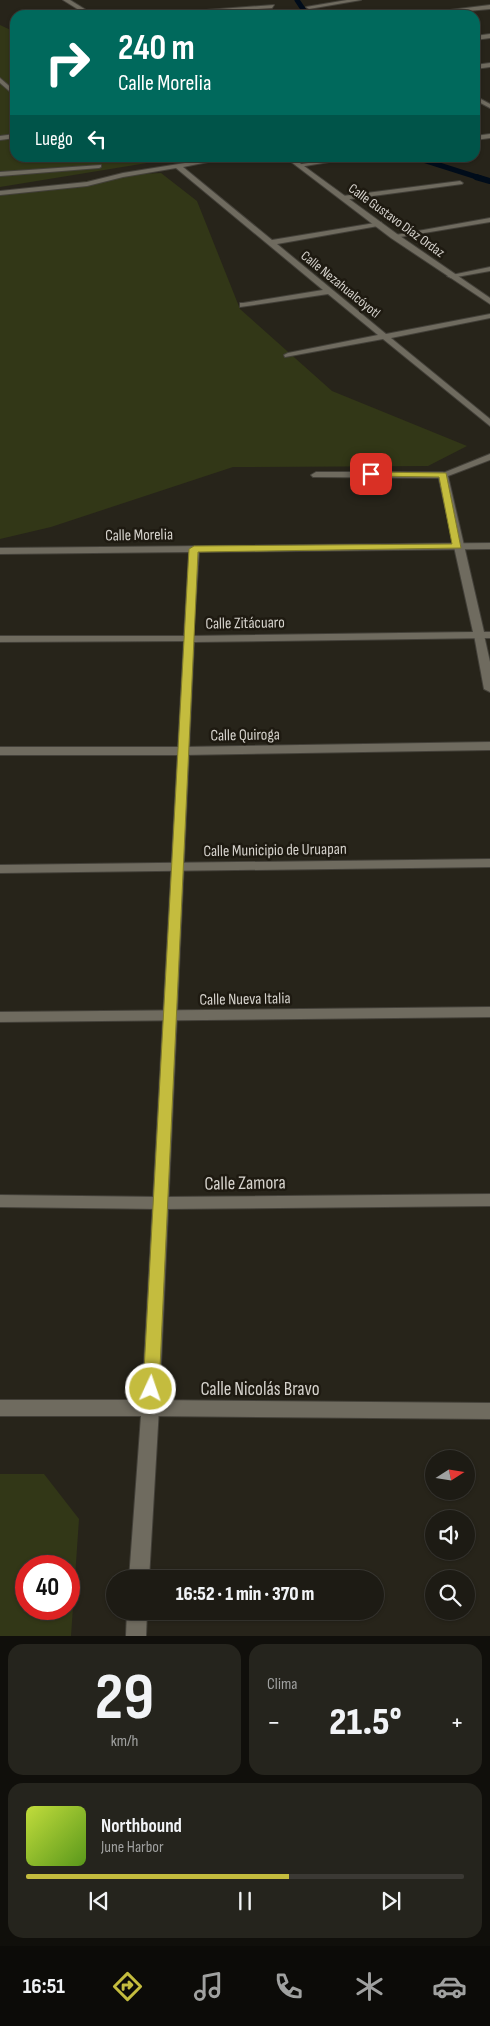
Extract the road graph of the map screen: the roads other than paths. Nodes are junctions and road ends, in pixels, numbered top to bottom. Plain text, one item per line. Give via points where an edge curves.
1 (66, 0) edge
2 (358, 0) edge
3 (486, 0) edge
4 (490, 2) edge
5 (272, 6) dead end
6 (309, 7) dead end
7 (490, 7) edge
8 (83, 10) edge
9 (225, 10) edge
10 (466, 10) edge
11 (0, 80) edge
12 (10, 89) edge
13 (94, 162) edge
14 (197, 162) edge
15 (295, 162) edge
16 (321, 162) edge
17 (176, 165) junction
18 (299, 165) junction
19 (99, 166) junction
20 (0, 174) edge
21 (123, 175) junction
22 (460, 183) dead end
23 (0, 193) edge
24 (343, 198) junction
25 (490, 220) edge
26 (378, 224) junction
27 (394, 236) junction
28 (270, 243) junction
29 (490, 269) edge
30 (452, 276) junction
31 (329, 291) junction
32 (490, 302) edge
33 (243, 305) dead end
34 (490, 316) edge
35 (385, 337) junction
36 (288, 355) dead end
37 (490, 422) edge
38 (490, 457) edge
39 (316, 474) dead end
40 (443, 474) junction
41 (457, 546) junction
42 (490, 546) edge
43 (194, 549) junction
44 (0, 551) edge
45 (484, 635) edge
46 (0, 639) edge
47 (189, 639) junction
48 (490, 689) edge
49 (490, 746) edge
50 (0, 751) edge
51 (183, 751) junction
52 (490, 863) edge
53 (178, 867) junction
54 (0, 869) edge
55 (490, 1012) edge
56 (170, 1016) junction
57 (0, 1017) edge
58 (490, 1200) edge
59 (0, 1201) edge
60 (161, 1203) junction
61 (0, 1408) edge
62 (150, 1408) junction
63 (490, 1411) edge
64 (140, 1570) edge
65 (137, 1620) edge
66 (136, 1636) edge

1 - 8 street
2 - 6 street
3 - 4 street
5 - 9 street
7 - 10 street
11 - 12 street
13 - 19 street
14 - 17 street
15 - 18 street, Calle Gustavo Díaz Ordaz
16 - 18 street
17 - 21 street
17 - 28 street, Calle Nezahualcóyotl
18 - 24 street, Calle Gustavo Díaz Ordaz
19 - 20 street
19 - 21 street
21 - 23 street via 87,184
22 - 24 street
24 - 26 street, Calle Gustavo Díaz Ordaz
25 - 27 street
26 - 27 street, Calle Gustavo Díaz Ordaz
26 - 28 street
27 - 30 street, Calle Gustavo Díaz Ordaz
28 - 31 street, Calle Nezahualcóyotl
29 - 30 street
30 - 32 street, Calle Gustavo Díaz Ordaz
31 - 33 street
31 - 35 street, Calle Nezahualcóyotl
34 - 35 street
35 - 36 street
35 - 37 street, Calle Nezahualcóyotl
38 - 40 street
39 - 40 street
40 - 41 street
41 - 42 street, Calle Morelia
41 - 43 street, Calle Morelia
41 - 45 street
43 - 44 street, Calle Morelia
43 - 47 street
45 - 47 street, Calle Zitácuaro
45 - 48 street
46 - 47 street, Calle Zitácuaro
47 - 51 street
49 - 51 street, Calle Quiroga
50 - 51 street, Calle Quiroga
51 - 53 street
52 - 53 street, Calle Municipio de Uruapan
53 - 54 street, Calle Municipio de Uruapan
53 - 56 street
55 - 56 street, Calle Nueva Italia
56 - 57 street, Calle Nueva Italia
56 - 60 street
58 - 60 street, Calle Zamora
59 - 60 street, Calle Zamora
60 - 62 street
61 - 62 street, Calle Nicolás Bravo
62 - 63 street, Calle Nicolás Bravo
62 - 64 street
65 - 66 street

